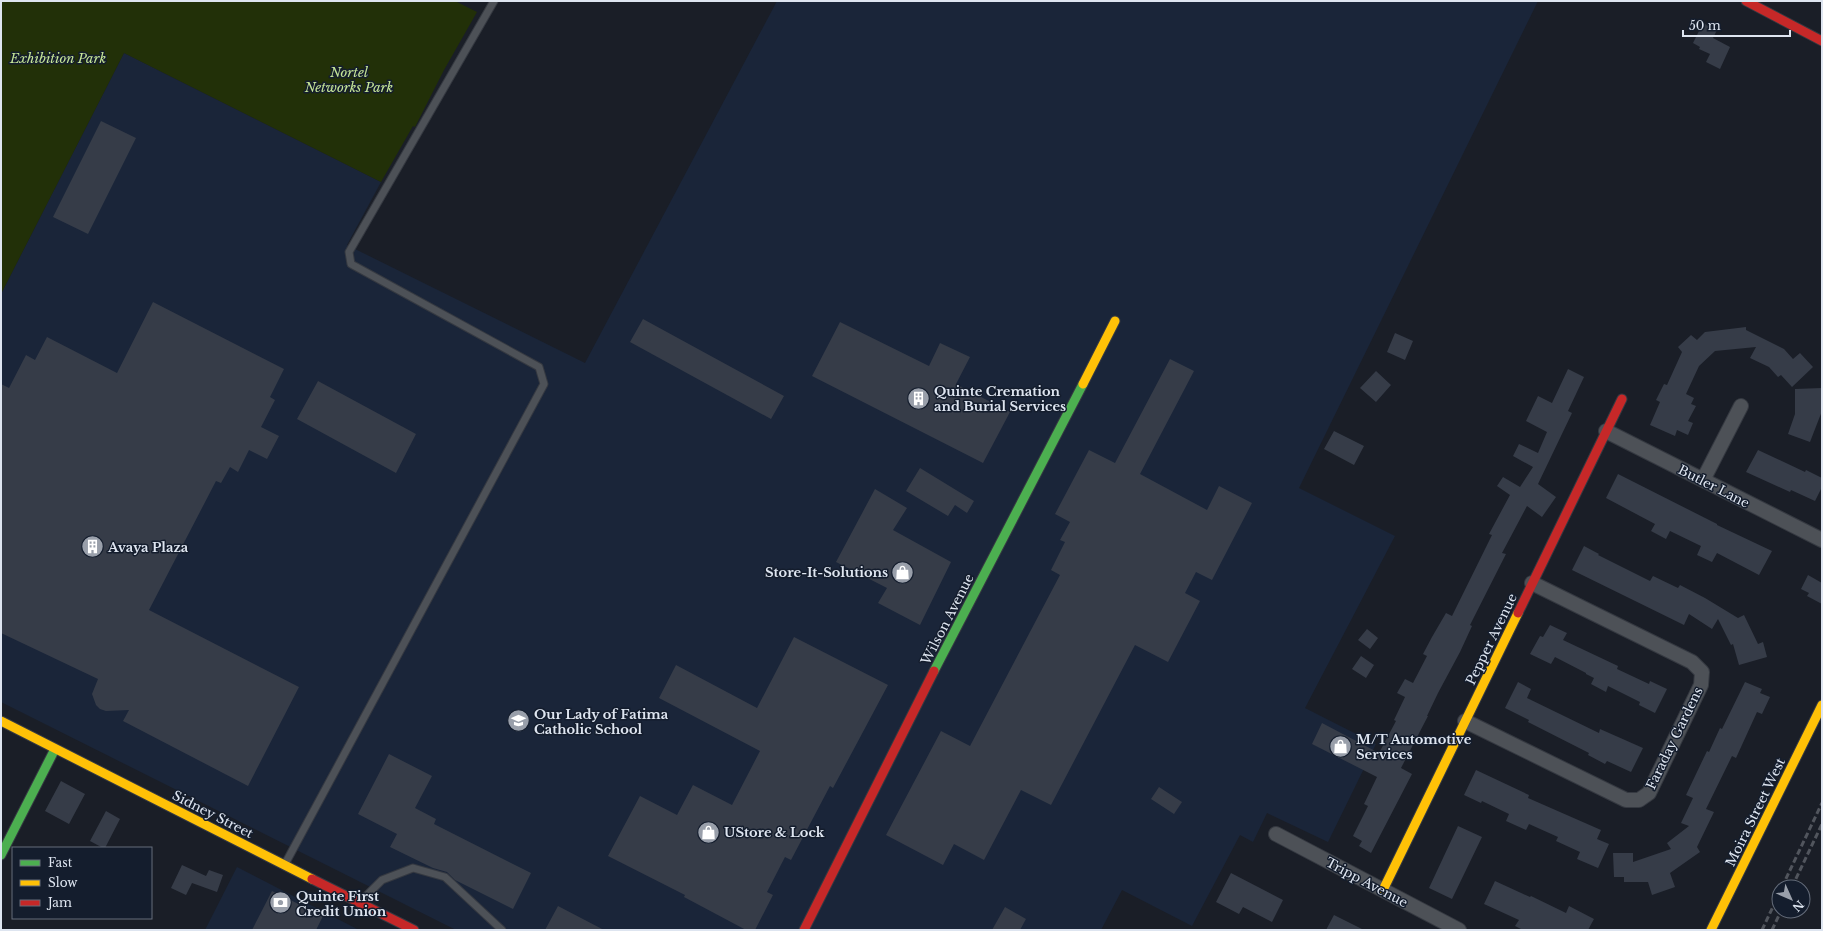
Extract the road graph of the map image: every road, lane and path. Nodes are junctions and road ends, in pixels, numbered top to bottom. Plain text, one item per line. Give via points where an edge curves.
1 (494, 1) edge
2 (1746, 1) edge
3 (1822, 41) edge
4 (1115, 321) dead end
5 (1622, 399) dead end
6 (1741, 406) dead end
7 (1606, 431) junction
8 (1703, 480) junction
9 (1822, 540) edge
10 (1532, 583) junction
11 (1822, 705) edge
12 (1, 721) edge
13 (1465, 721) junction
14 (55, 749) junction
15 (1276, 834) dead end
16 (1, 855) edge
17 (285, 865) junction
18 (1383, 890) junction
19 (360, 902) junction
20 (414, 930) edge
21 (502, 930) edge
22 (804, 930) edge
23 (1459, 930) edge
24 (1711, 930) edge

1 - 17 lane via 349,252 351,264 539,367 544,384
2 - 3 street
4 - 22 street, Wilson Avenue via 898,741
5 - 7 street, Pepper Avenue
6 - 8 street
7 - 8 street, Butler Lane
7 - 10 street, Pepper Avenue
8 - 9 street, Butler Lane
10 - 13 street, Pepper Avenue
10 - 13 street, Faraday Gardens via 1692,662 1702,672 1701,685 1653,786 1649,793 1639,800 1626,800
11 - 24 street, Moira Street West
12 - 14 street, Sidney Street
13 - 18 street, Pepper Avenue
14 - 16 street
14 - 17 street, Sidney Street
15 - 18 street, Tripp Avenue
17 - 19 street, Sidney Street
18 - 23 street, Tripp Avenue
19 - 20 street, Sidney Street
19 - 21 lane via 382,880 413,868 445,877

